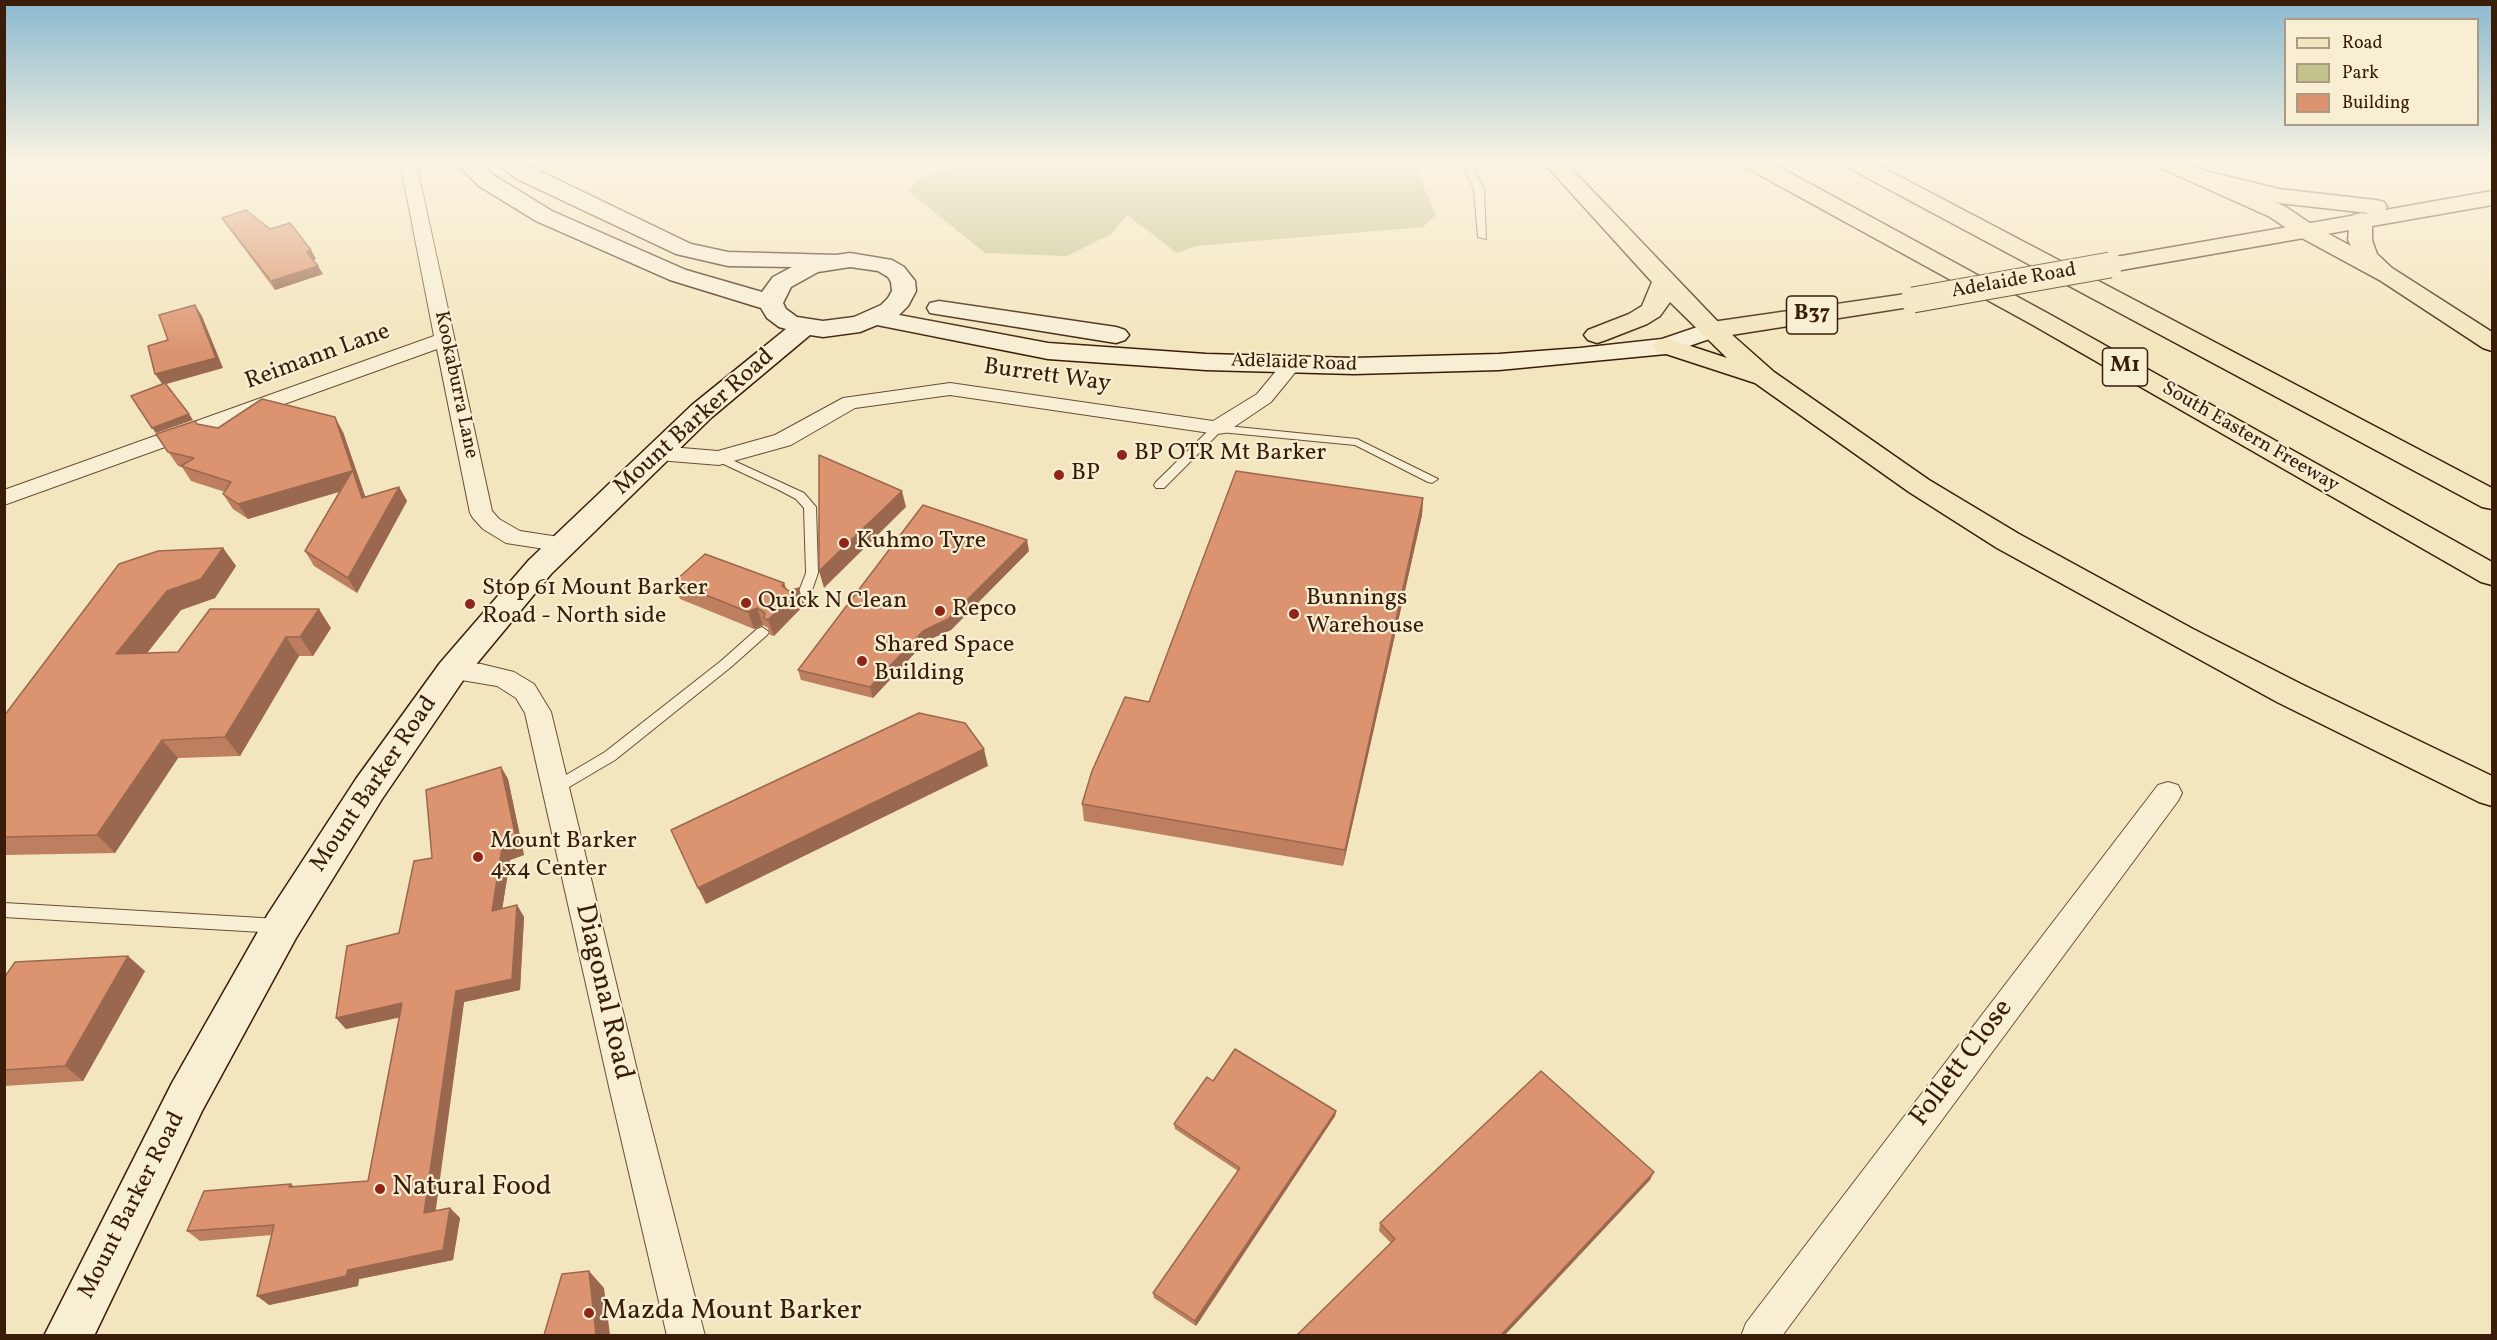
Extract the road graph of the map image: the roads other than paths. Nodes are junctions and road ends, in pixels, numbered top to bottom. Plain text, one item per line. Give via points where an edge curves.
1 (421, 226) edge
2 (566, 226) edge
3 (635, 226) edge
4 (1482, 226) edge
5 (1612, 226) edge
6 (1868, 226) edge
7 (1980, 226) edge
8 (2298, 226) edge
9 (2333, 226) edge
10 (2361, 226) edge
11 (2306, 231) junction
12 (1483, 237) dead end
13 (831, 261) junction
14 (2389, 276) junction
15 (1664, 281) junction
16 (899, 301) junction
17 (771, 303) junction
18 (877, 318) junction
19 (805, 327) junction
20 (1712, 330) junction
21 (1597, 335) junction
22 (445, 339) junction
23 (2493, 344) edge
24 (1666, 346) junction
25 (1292, 364) junction
26 (1765, 378) junction
27 (1217, 428) junction
28 (658, 453) junction
29 (719, 459) junction
30 (1432, 479) dead end
31 (1160, 485) dead end
32 (4, 498) edge
33 (2493, 500) edge
34 (564, 544) junction
35 (2493, 575) edge
36 (796, 602) edge
37 (762, 632) edge
38 (452, 671) junction
39 (554, 789) junction
40 (2493, 792) edge
41 (2168, 793) dead end
42 (4, 910) edge
43 (282, 926) junction
44 (68, 1335) edge
45 (686, 1335) edge
46 (1759, 1335) edge

1 - 22 street, Kookaburra Lane
2 - 17 main road via 678,275
3 - 13 main road via 684,249 728,259
4 - 12 lane
5 - 15 main road
6 - 35 main road, South Eastern Freeway / M1
7 - 33 main road, M1
8 - 11 main road
9 - 11 main road, Adelaide Road / B37
10 - 14 main road via 2360,240 2367,257
11 - 14 main road
11 - 20 main road, Adelaide Road / B37, bridge via 1913,300
13 - 16 main road via 868,261 896,272 903,281
13 - 17 main road via 803,269 782,282
14 - 23 main road
15 - 20 main road
15 - 21 main road via 1651,311
16 - 18 main road
16 - 21 main road, Adelaide Road / B37 via 1092,333 1203,344 1444,346
17 - 19 main road via 788,322
18 - 19 main road via 841,328
18 - 25 main road, Adelaide Road / B37 via 1048,351
19 - 28 main road, Mount Barker Road via 702,411
20 - 21 main road, Adelaide Road / B37 via 1674,328
20 - 24 main road, Adelaide Road / B37
20 - 26 main road
22 - 32 street, Reimann Lane
22 - 34 street, Kookaburra Lane via 481,513 514,538
24 - 25 main road, Adelaide Road / B37 via 1498,362
24 - 26 main road
25 - 27 street via 1264,398
26 - 40 main road via 1919,486 2008,541 2279,688
27 - 29 street, Burrett Way via 950,389 850,402 783,440
27 - 30 lane, Burrett Way via 1357,442
27 - 31 lane
28 - 29 street, Burrett Way
28 - 34 main road, Mount Barker Road
29 - 36 lane via 783,487 810,507 812,573 805,593
34 - 38 main road, Mount Barker Road via 518,591
37 - 39 lane via 610,756
38 - 39 street, Diagonal Road via 506,679 525,691 538,712
38 - 43 main road, Mount Barker Road via 369,789
39 - 45 street, Diagonal Road
41 - 46 street, Follett Close
42 - 43 lane
43 - 44 main road, Mount Barker Road via 187,1097

